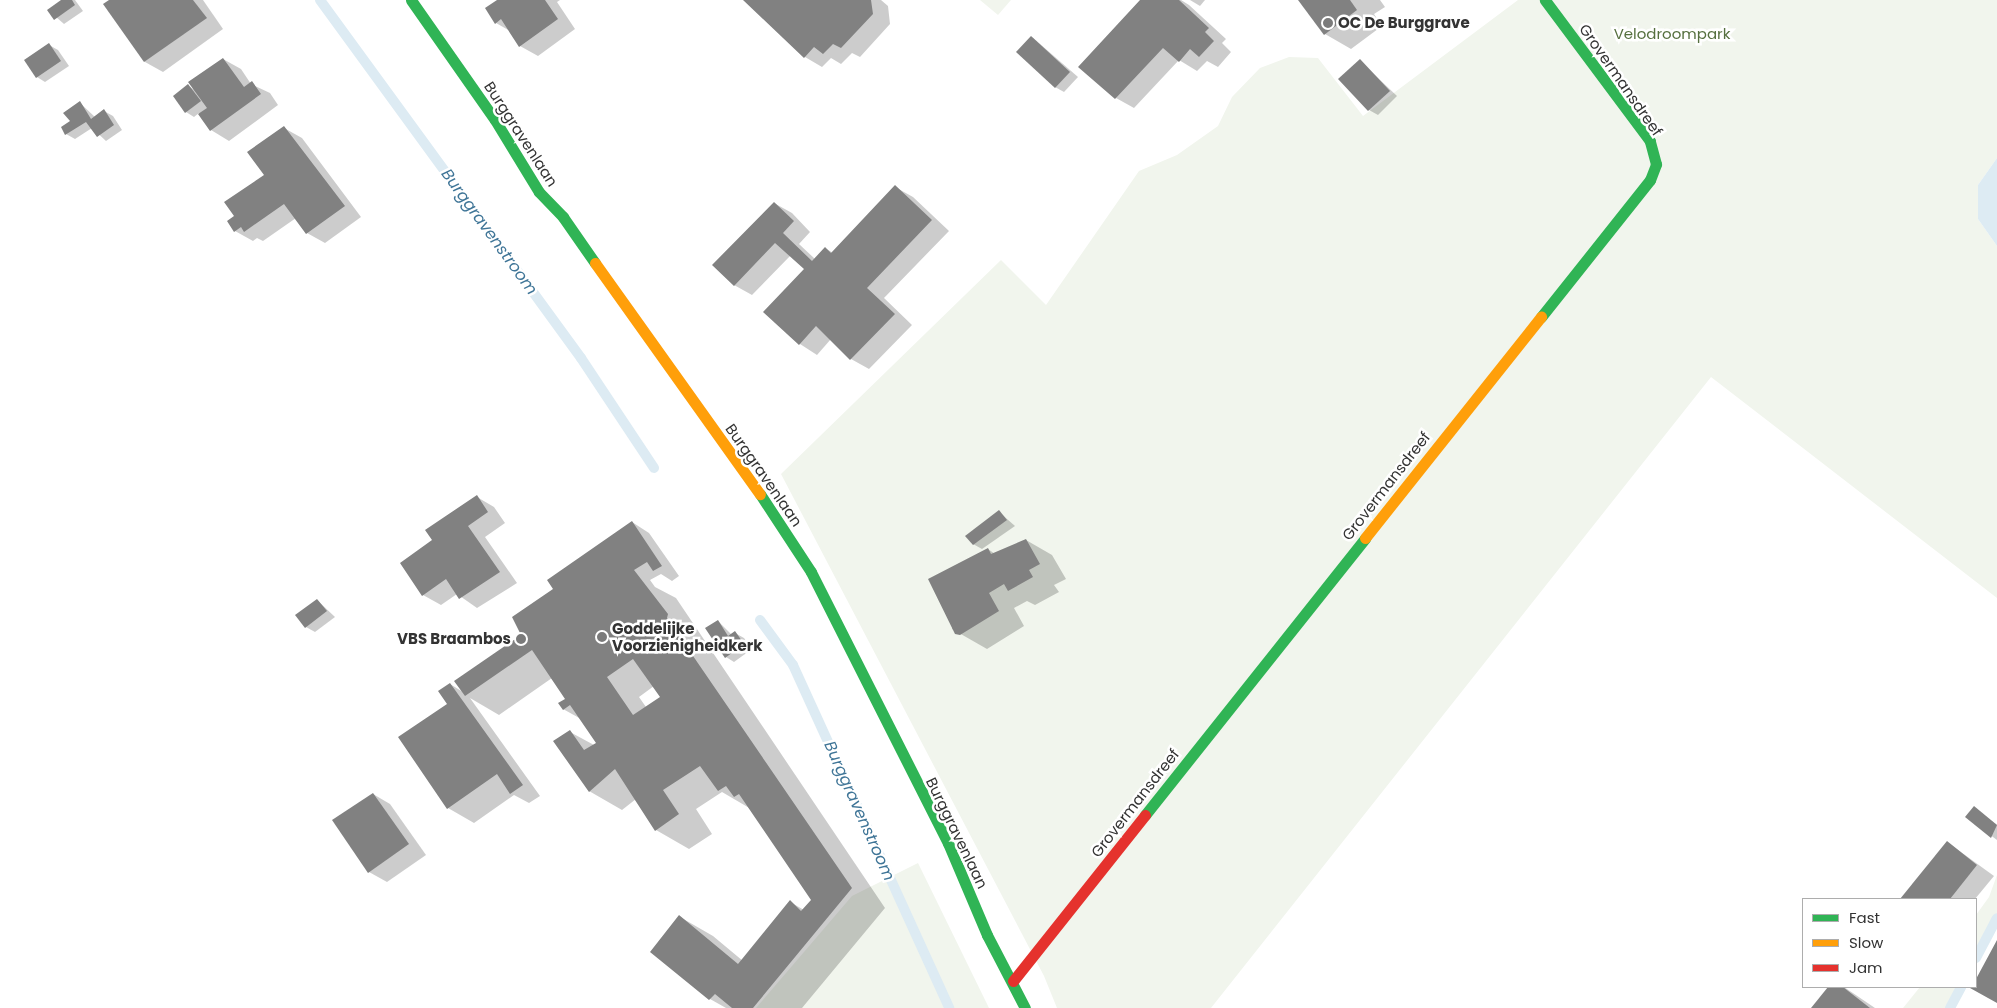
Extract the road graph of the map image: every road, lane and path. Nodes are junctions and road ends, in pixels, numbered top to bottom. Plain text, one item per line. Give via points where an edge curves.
1 (411, 0) edge
2 (1545, 0) edge
3 (1013, 981) junction
4 (1025, 1008) edge

1 - 3 street, Burggravenlaan via 495,120 524,171 563,217 762,496 811,572 948,843 987,935
2 - 3 street, Grovermansdreef via 1650,141 1656,164 1650,180
3 - 4 street, Burggravenlaan

